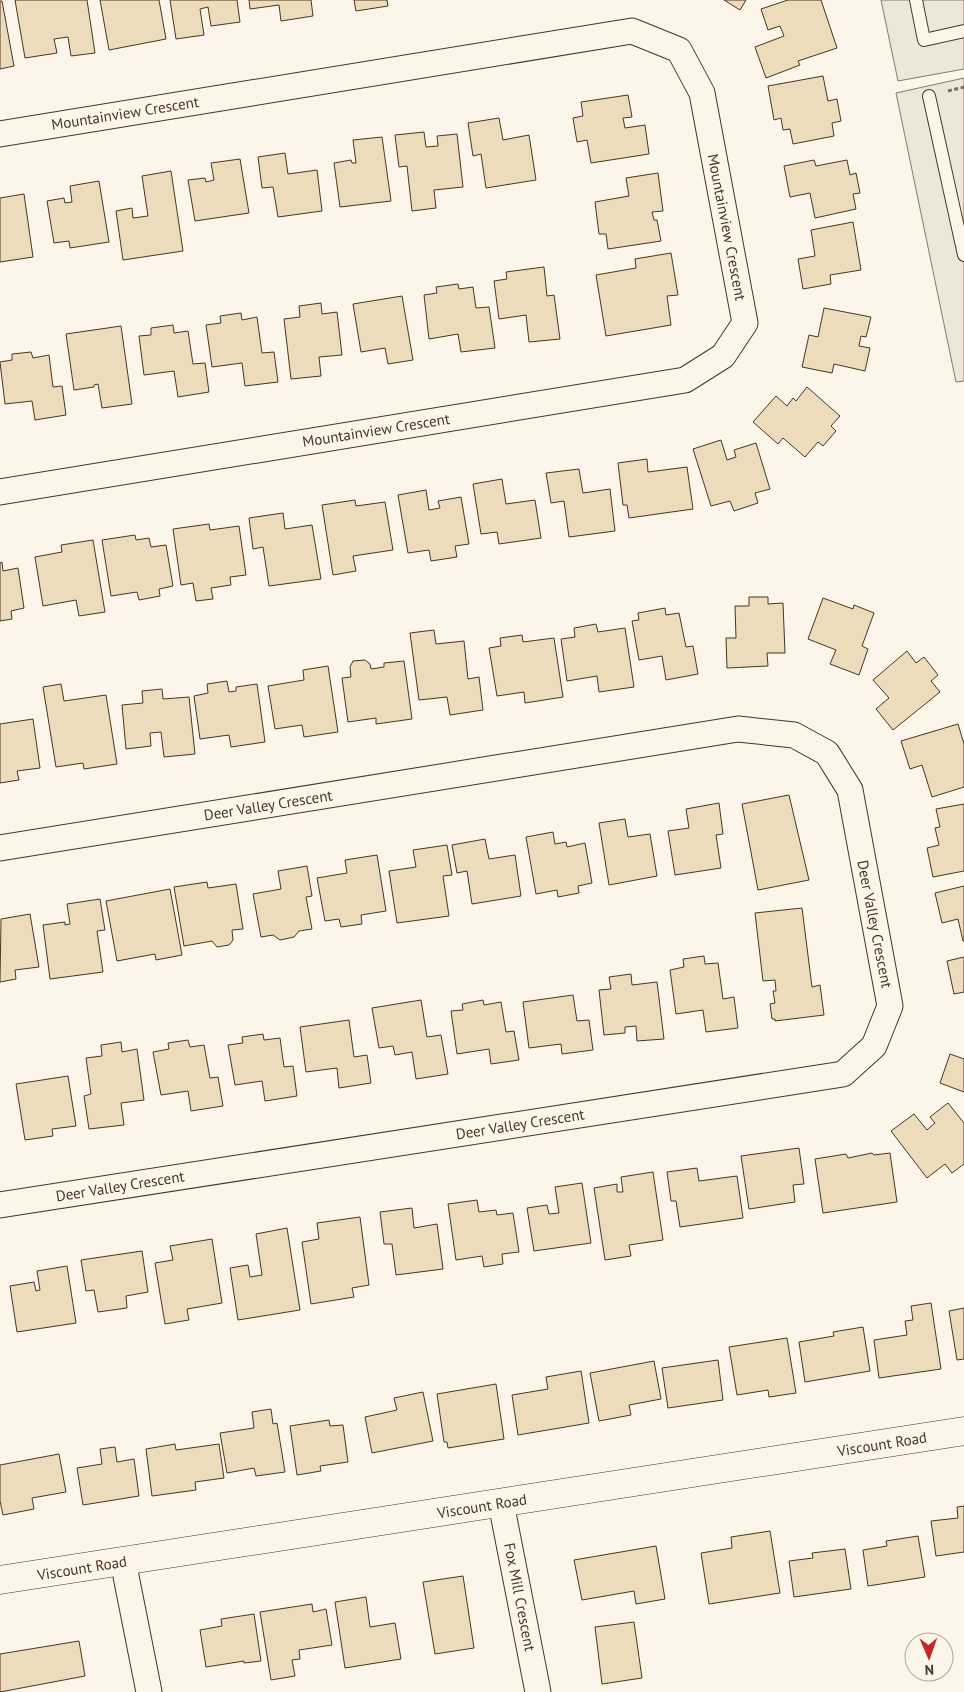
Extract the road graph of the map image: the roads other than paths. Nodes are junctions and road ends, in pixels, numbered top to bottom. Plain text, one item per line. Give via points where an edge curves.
1 (916, 0) edge
2 (964, 31) edge
3 (929, 96) dead end
4 (0, 134) edge
5 (964, 255) edge
6 (0, 492) edge
7 (0, 848) edge
8 (0, 1205) edge
9 (964, 1431) edge
10 (501, 1503) junction
11 (123, 1561) junction
12 (0, 1580) edge
13 (149, 1692) edge
14 (538, 1692) edge

1 - 2 lane via 924,40
3 - 5 lane
4 - 6 street, Mountainview Crescent via 632,31 679,50 702,93 745,323 722,356 686,380
7 - 8 street, Deer Valley Crescent via 738,730 794,735 827,753 850,790 890,1006 874,1046 843,1074
9 - 10 street, Viscount Road
10 - 11 street, Viscount Road
10 - 14 street, Fox Mill Crescent
11 - 12 street, Viscount Road
11 - 13 street

